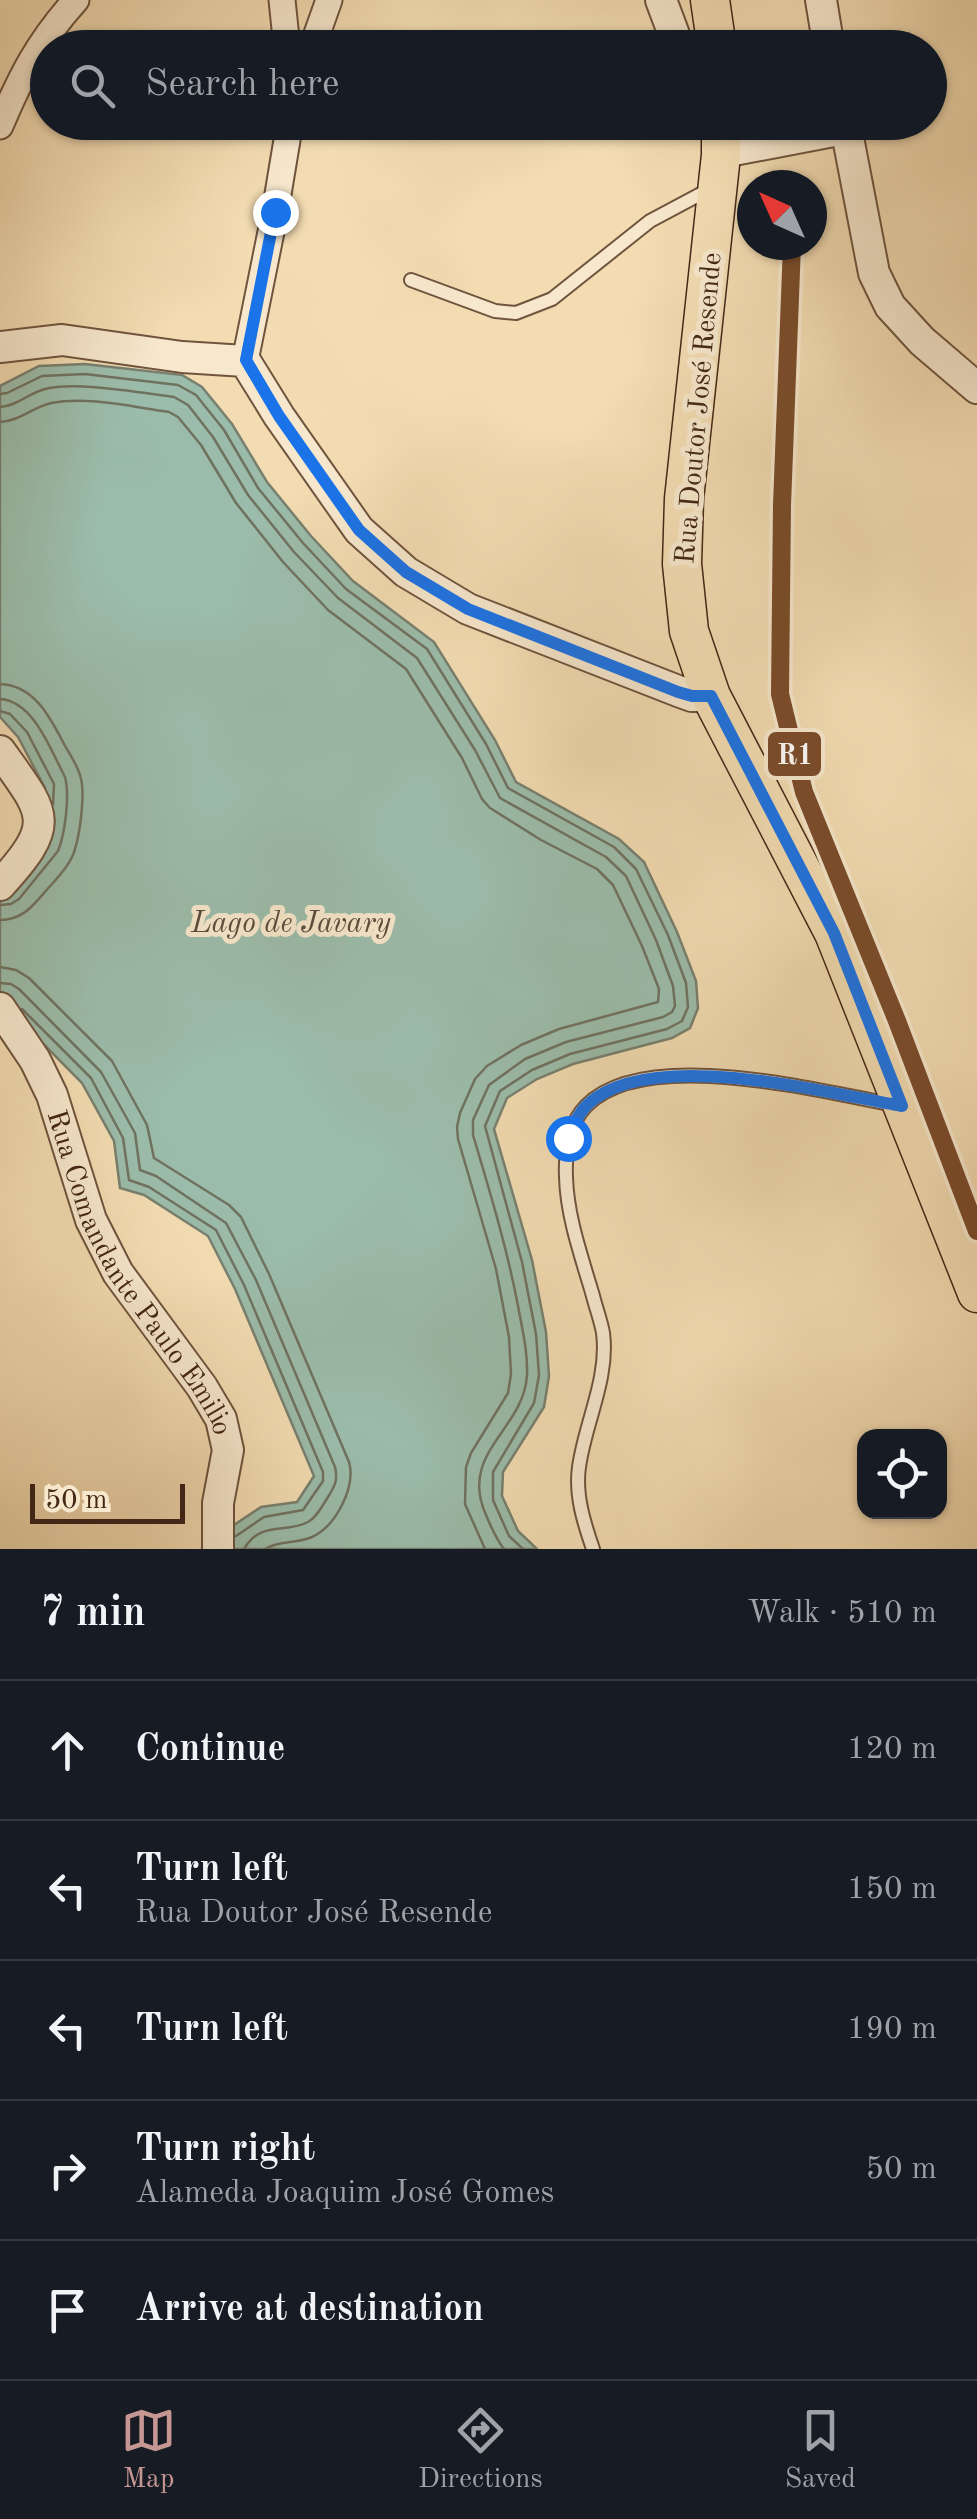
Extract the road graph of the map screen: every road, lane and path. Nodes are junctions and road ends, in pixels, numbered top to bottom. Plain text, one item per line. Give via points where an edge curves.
1 (76, 0) edge
2 (282, 0) edge
3 (328, 0) edge
4 (661, 0) edge
5 (710, 0) edge
6 (821, 0) edge
7 (51, 30) edge
8 (285, 30) edge
9 (318, 30) edge
10 (673, 30) edge
11 (714, 30) edge
12 (826, 30) edge
13 (30, 62) edge
14 (0, 126) edge
15 (287, 140) edge
16 (758, 140) edge
17 (848, 140) edge
18 (717, 146) edge
19 (411, 280) dead end
20 (1, 343) edge
21 (246, 360) junction
22 (977, 388) edge
23 (711, 696) junction
24 (0, 751) edge
25 (0, 884) edge
26 (0, 1008) edge
27 (902, 1106) junction
28 (977, 1293) edge
29 (218, 1549) edge
30 (593, 1549) edge

1 - 7 street
2 - 8 street
3 - 9 street
4 - 10 street
5 - 11 main road
6 - 12 street
13 - 14 street
15 - 21 street
16 - 18 street
17 - 22 street via 874,273 890,306
18 - 19 lane via 650,221 552,299 516,314
18 - 23 main road, Rua Doutor José Resende via 682,564 689,631
20 - 21 street via 62,340
21 - 23 street via 359,530 406,572 468,609 678,692
23 - 27 main road, Rua Doutor José Resende via 834,933
24 - 25 street via 36,801 40,828
26 - 29 street, Rua Comandante Paulo Emilio via 52,1094 90,1220 118,1273 222,1419 228,1450
27 - 28 main road, Rua Doutor José Resende
27 - 30 lane via 690,1074 632,1080 587,1104 568,1138 566,1179 603,1331 602,1370 578,1470 581,1513

